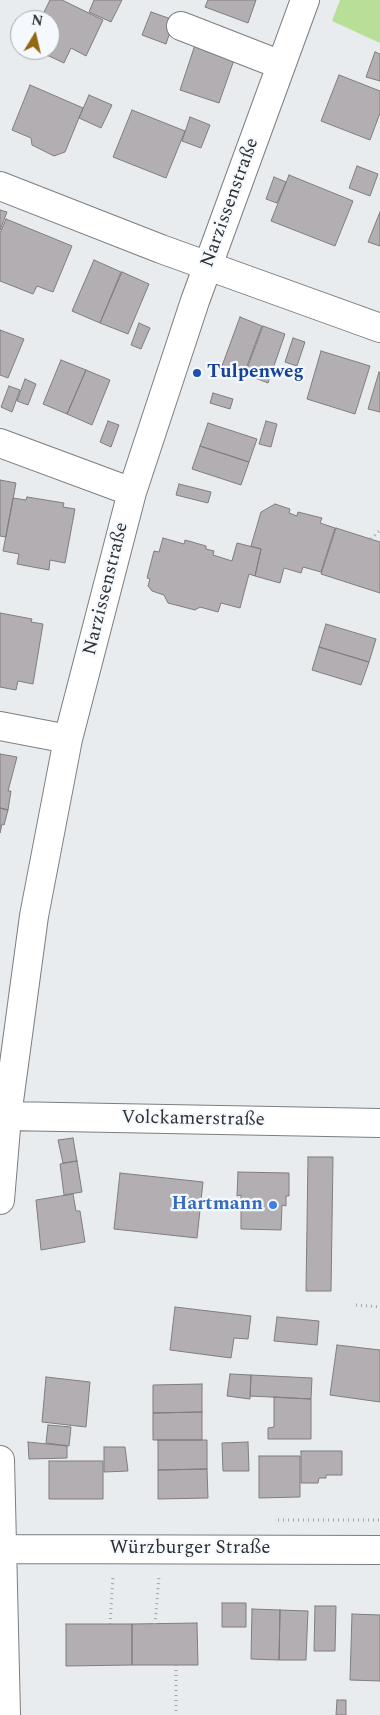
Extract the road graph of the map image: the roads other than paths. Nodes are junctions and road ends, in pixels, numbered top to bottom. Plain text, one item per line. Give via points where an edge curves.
1 (305, 0) edge
2 (181, 26) dead end
3 (281, 65) junction
4 (0, 186) edge
5 (208, 266) junction
6 (380, 328) edge
7 (0, 444) edge
8 (132, 492) junction
9 (0, 726) edge
10 (68, 740) junction
11 (5, 1105) edge
12 (380, 1123) edge
13 (0, 1200) edge
14 (0, 1460) edge
15 (1, 1549) edge
16 (380, 1550) edge
17 (6, 1715) edge

1 - 3 street, Narzissenstraße
2 - 3 street
3 - 5 street, Narzissenstraße
4 - 5 street
5 - 6 street
5 - 8 street, Narzissenstraße
7 - 8 street
8 - 10 street, Narzissenstraße
9 - 10 street
10 - 11 street, Narzissenstraße via 34,916
11 - 12 street, Volckamerstraße
11 - 13 street, Narzissenstraße
14 - 15 street
15 - 16 street, Würzburger Straße
15 - 17 street

